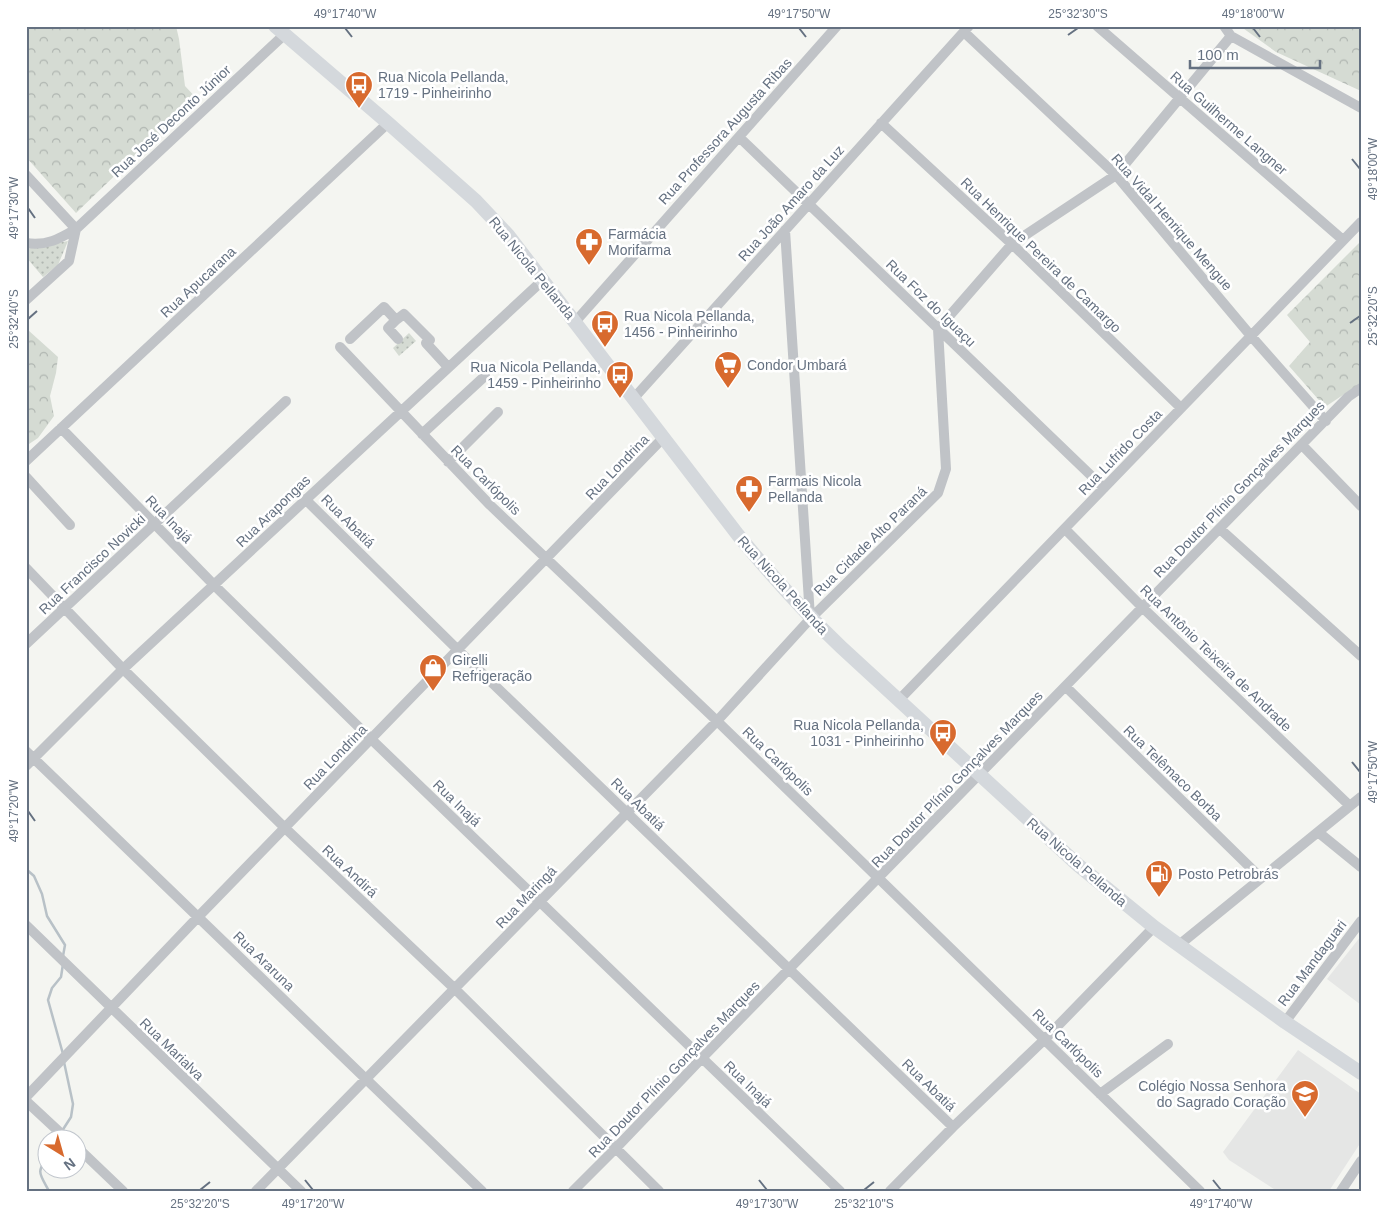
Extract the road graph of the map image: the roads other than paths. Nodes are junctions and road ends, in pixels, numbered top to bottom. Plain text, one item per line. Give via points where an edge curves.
1 (836, 26) edge
2 (1097, 26) edge
3 (1224, 26) edge
4 (967, 29) edge
5 (280, 30) edge
6 (1231, 36) junction
7 (1180, 98) junction
8 (1361, 108) edge
9 (388, 123) junction
10 (882, 123) junction
11 (739, 137) junction
12 (26, 175) edge
13 (1116, 175) junction
14 (808, 204) junction
15 (1361, 222) edge
16 (76, 229) junction
17 (785, 230) junction
18 (1343, 240) junction
19 (26, 243) edge
20 (1012, 244) junction
21 (543, 280) junction
22 (26, 300) edge
23 (396, 320) junction
24 (575, 322) junction
25 (938, 329) junction
26 (1251, 336) junction
27 (350, 339) dead end
28 (398, 339) dead end
29 (340, 347) dead end
30 (448, 367) junction
31 (485, 376) dead end
32 (1361, 388) edge
33 (634, 398) junction
34 (286, 401) dead end
35 (1181, 408) junction
36 (400, 412) junction
37 (498, 412) dead end
38 (1326, 421) junction
39 (60, 428) junction
40 (422, 434) junction
41 (664, 438) junction
42 (1302, 445) junction
43 (26, 461) edge
44 (448, 462) junction
45 (26, 477) edge
46 (1104, 488) junction
47 (305, 498) junction
48 (1361, 506) edge
49 (156, 524) junction
50 (70, 525) dead end
51 (1065, 529) junction
52 (1220, 529) junction
53 (547, 559) junction
54 (26, 568) edge
55 (215, 586) junction
56 (65, 608) junction
57 (1143, 608) junction
58 (810, 618) junction
59 (26, 644) edge
60 (458, 650) junction
61 (1361, 656) edge
62 (123, 669) junction
63 (1066, 687) junction
64 (898, 701) junction
65 (716, 721) junction
66 (371, 739) junction
67 (29, 758) edge
68 (979, 776) junction
69 (1361, 797) edge
70 (1350, 806) junction
71 (627, 813) junction
72 (284, 828) junction
73 (1318, 832) junction
74 (1361, 867) edge
75 (1261, 878) junction
76 (878, 879) junction
77 (540, 902) junction
78 (198, 917) junction
79 (1361, 921) edge
80 (26, 925) edge
81 (1154, 927) junction
82 (1179, 945) junction
83 (789, 969) junction
84 (455, 989) junction
85 (111, 1009) junction
86 (1285, 1022) junction
87 (1044, 1040) junction
88 (1168, 1044) dead end
89 (701, 1058) junction
90 (1361, 1073) edge
91 (367, 1080) junction
92 (1100, 1094) junction
93 (26, 1097) edge
94 (26, 1101) edge
95 (953, 1127) junction
96 (58, 1130) edge
97 (616, 1148) junction
98 (88, 1158) edge
99 (1361, 1161) edge
100 (278, 1168) junction
101 (123, 1191) edge
102 (256, 1191) edge
103 (301, 1191) edge
104 (482, 1191) edge
105 (573, 1191) edge
106 (659, 1191) edge
107 (840, 1191) edge
108 (890, 1191) edge
109 (1200, 1191) edge
110 (1340, 1191) edge

1 - 11 street, Rua Professora Augusta Ribas
2 - 7 street, Rua Guilherme Langner
3 - 6 street
4 - 10 street, Rua João Amaro da Luz
4 - 13 street, Rua Vidal Henrique Mengue
5 - 9 main road, Rua Nicola Pellanda
5 - 16 street, Rua José Deconto Júnior
6 - 7 street
6 - 8 street
7 - 13 street
7 - 18 street, Rua Guilherme Langner
9 - 21 main road, Rua Nicola Pellanda via 490,216
9 - 39 street, Rua Apucarana
10 - 14 street, Rua João Amaro da Luz
10 - 20 street, Rua Henrique Pereira de Camargo
11 - 14 street, Rua Foz do Iguaçu
11 - 24 street, Rua Professora Augusta Ribas
12 - 16 street
13 - 20 street
13 - 26 street, Rua Vidal Henrique Mengue
14 - 17 street, Rua João Amaro da Luz
14 - 25 street, Rua Foz do Iguaçu
15 - 18 street, Rua Lufrido Costa
16 - 19 street, Rua José Deconto Júnior via 39,245
16 - 22 street via 69,261
17 - 33 street, Rua João Amaro da Luz
17 - 58 street
18 - 26 street, Rua Lufrido Costa
20 - 25 street
20 - 35 street, Rua Henrique Pereira de Camargo
21 - 24 main road, Rua Nicola Pellanda
21 - 30 street, Rua Arapongas
23 - 27 street via 384,308
23 - 28 street via 388,328
23 - 30 street via 404,314 430,340 426,343
24 - 33 main road, Rua Nicola Pellanda
25 - 46 street, Rua Foz do Iguaçu
25 - 58 street, Rua Cidade Alto Paraná via 946,468 938,494
26 - 35 street, Rua Lufrido Costa
26 - 38 street, Rua Vidal Henrique Mengue
29 - 36 street, Rua Carlópolis
30 - 36 street, Rua Arapongas
31 - 40 street
32 - 38 street, Rua Doutor Plínio Gonçalves Marques
33 - 41 main road, Rua Nicola Pellanda
34 - 49 street, Rua Francisco Novicki
35 - 46 street, Rua Lufrido Costa
36 - 40 street, Rua Carlópolis
36 - 47 street, Rua Arapongas
37 - 44 street
38 - 42 street, Rua Doutor Plínio Gonçalves Marques
39 - 43 street, Rua Apucarana
39 - 49 street, Rua Inajá
40 - 44 street, Rua Carlópolis
41 - 53 street, Rua Londrina
41 - 58 main road, Rua Nicola Pellanda via 744,541
42 - 48 street
42 - 52 street, Rua Doutor Plínio Gonçalves Marques
44 - 53 street, Rua Carlópolis
45 - 50 street
46 - 51 street, Rua Lufrido Costa
47 - 55 street, Rua Arapongas
47 - 60 street, Rua Abatiá
49 - 55 street, Rua Inajá
49 - 56 street, Rua Francisco Novicki
51 - 57 street, Rua Antônio Teixeira de Andrade
51 - 64 street, Rua Lufrido Costa
52 - 57 street, Rua Doutor Plínio Gonçalves Marques
52 - 61 street
53 - 60 street, Rua Londrina
53 - 65 street, Rua Carlópolis
54 - 56 street, Rua Andirá
55 - 62 street, Rua Arapongas
55 - 66 street, Rua Inajá
56 - 59 street, Rua Francisco Novicki
56 - 62 street, Rua Andirá
57 - 63 street, Rua Doutor Plínio Gonçalves Marques
57 - 70 street, Rua Antônio Teixeira de Andrade
58 - 64 main road, Rua Nicola Pellanda
58 - 65 street, Rua Maringá
60 - 66 street, Rua Londrina
60 - 71 street, Rua Abatiá
62 - 67 street, Rua Arapongas
62 - 72 street, Rua Andirá
63 - 68 street, Rua Doutor Plínio Gonçalves Marques
63 - 75 street, Rua Telêmaco Borba
64 - 68 main road, Rua Nicola Pellanda
65 - 71 street, Rua Maringá
65 - 76 street, Rua Carlópolis
66 - 72 street, Rua Londrina
66 - 77 street, Rua Inajá
67 - 78 street, Rua Araruna
68 - 76 street, Rua Doutor Plínio Gonçalves Marques
68 - 81 main road, Rua Nicola Pellanda via 1078,865
69 - 70 street
70 - 73 street
71 - 77 street, Rua Maringá
71 - 83 street, Rua Abatiá
72 - 78 street, Rua Londrina
72 - 84 street, Rua Andirá
73 - 74 street
73 - 75 street
75 - 82 street
76 - 83 street, Rua Doutor Plínio Gonçalves Marques
76 - 87 street, Rua Carlópolis
77 - 84 street, Rua Maringá
77 - 89 street, Rua Inajá
78 - 85 street, Rua Londrina
78 - 91 street, Rua Araruna
79 - 86 street, Rua Mandaguari
80 - 85 street, Rua Marialva
81 - 82 main road, Rua Nicola Pellanda
81 - 87 street
82 - 86 main road, Rua Nicola Pellanda
83 - 89 street, Rua Doutor Plínio Gonçalves Marques
83 - 95 street, Rua Abatiá
84 - 91 street, Rua Maringá
84 - 97 street, Rua Andirá
85 - 93 street, Rua Londrina
85 - 100 street, Rua Marialva
86 - 90 main road, Rua Nicola Pellanda
87 - 92 street, Rua Carlópolis
87 - 95 street
88 - 92 street
89 - 97 street, Rua Doutor Plínio Gonçalves Marques
89 - 107 street, Rua Inajá
91 - 100 street, Rua Maringá
91 - 104 street, Rua Araruna
92 - 109 street, Rua Carlópolis
94 - 96 street
95 - 108 street
97 - 105 street, Rua Doutor Plínio Gonçalves Marques
97 - 106 street, Rua Andirá
98 - 101 street
99 - 110 street
100 - 102 street, Rua Maringá
100 - 103 street, Rua Marialva

